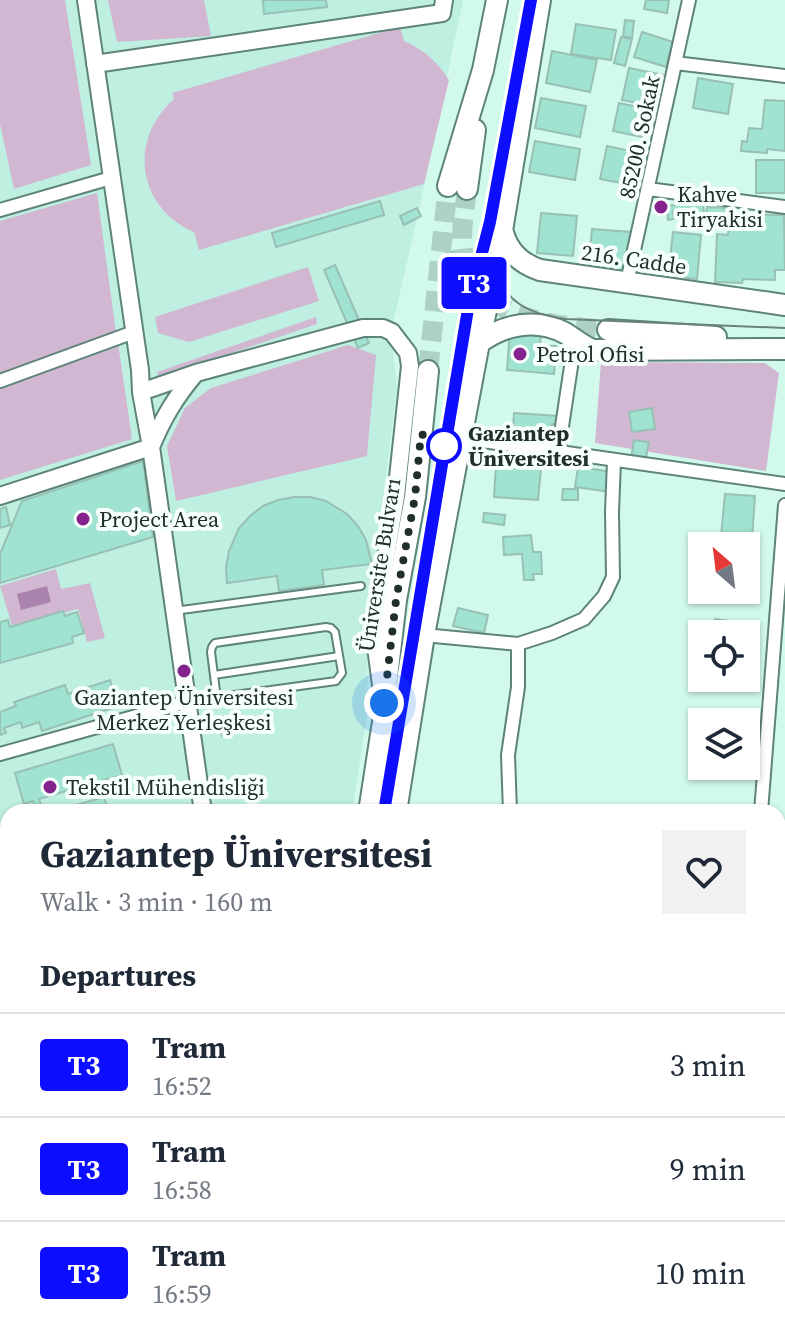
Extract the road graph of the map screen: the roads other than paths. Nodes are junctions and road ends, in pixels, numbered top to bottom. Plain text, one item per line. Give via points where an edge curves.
1 (86, 0) edge
2 (444, 0) edge
3 (497, 0) edge
4 (540, 0) edge
5 (689, 0) edge
6 (675, 63) junction
7 (95, 64) junction
8 (785, 76) edge
9 (111, 178) junction
10 (458, 188) tunnel mouth
11 (648, 189) junction
12 (785, 207) edge
13 (0, 210) edge
14 (502, 224) junction
15 (627, 282) junction
16 (785, 305) edge
17 (608, 330) tunnel mouth
18 (134, 332) junction
19 (575, 340) junction
20 (785, 341) edge
21 (479, 343) junction
22 (785, 349) edge
23 (428, 371) tunnel mouth
24 (196, 373) junction
25 (0, 381) edge
26 (141, 392) junction
27 (461, 438) junction
28 (151, 447) junction
29 (558, 453) junction
30 (614, 461) junction
31 (785, 484) edge
32 (0, 496) edge
33 (785, 505) edge
34 (361, 586) dead end
35 (174, 611) junction
36 (424, 635) junction
37 (518, 644) junction
38 (339, 656) junction
39 (214, 675) junction
40 (217, 699) junction
41 (187, 702) junction
42 (384, 703) junction
43 (0, 754) edge
44 (202, 804) edge
45 (370, 804) edge
46 (397, 804) edge
47 (510, 804) edge
48 (762, 804) edge

1 - 7 street
2 - 7 street via 442,13
3 - 10 main road
4 - 14 main road
5 - 6 street, 85200. Sokak
6 - 8 street
6 - 11 street, 85200. Sokak
7 - 9 street
9 - 13 street
9 - 18 street
11 - 12 street
11 - 15 street, 85200. Sokak
14 - 15 main road, 216. Cadde via 511,251 527,265
14 - 21 main road
15 - 16 main road, 216. Cadde
17 - 20 main road
18 - 25 street
18 - 26 street
19 - 21 main road via 548,327 523,324
19 - 22 main road via 600,350
19 - 29 street
21 - 27 main road
23 - 42 main road, Üniversite Bulvarı
24 - 26 street
24 - 28 street via 162,419
24 - 42 street via 363,328 392,332 408,353 396,496 375,640
26 - 28 street
27 - 29 street
27 - 36 main road
28 - 32 street
28 - 35 street
29 - 30 street
30 - 31 street
30 - 37 street via 613,577 604,596 584,619
33 - 48 street
34 - 35 lane
35 - 41 street
36 - 37 street
36 - 46 main road
37 - 47 street via 508,755
38 - 39 lane
38 - 39 lane via 335,632 326,627 215,643
38 - 40 lane via 342,673 336,681
39 - 40 lane
40 - 41 lane
41 - 43 street
41 - 44 street
42 - 45 main road, Üniversite Bulvarı

